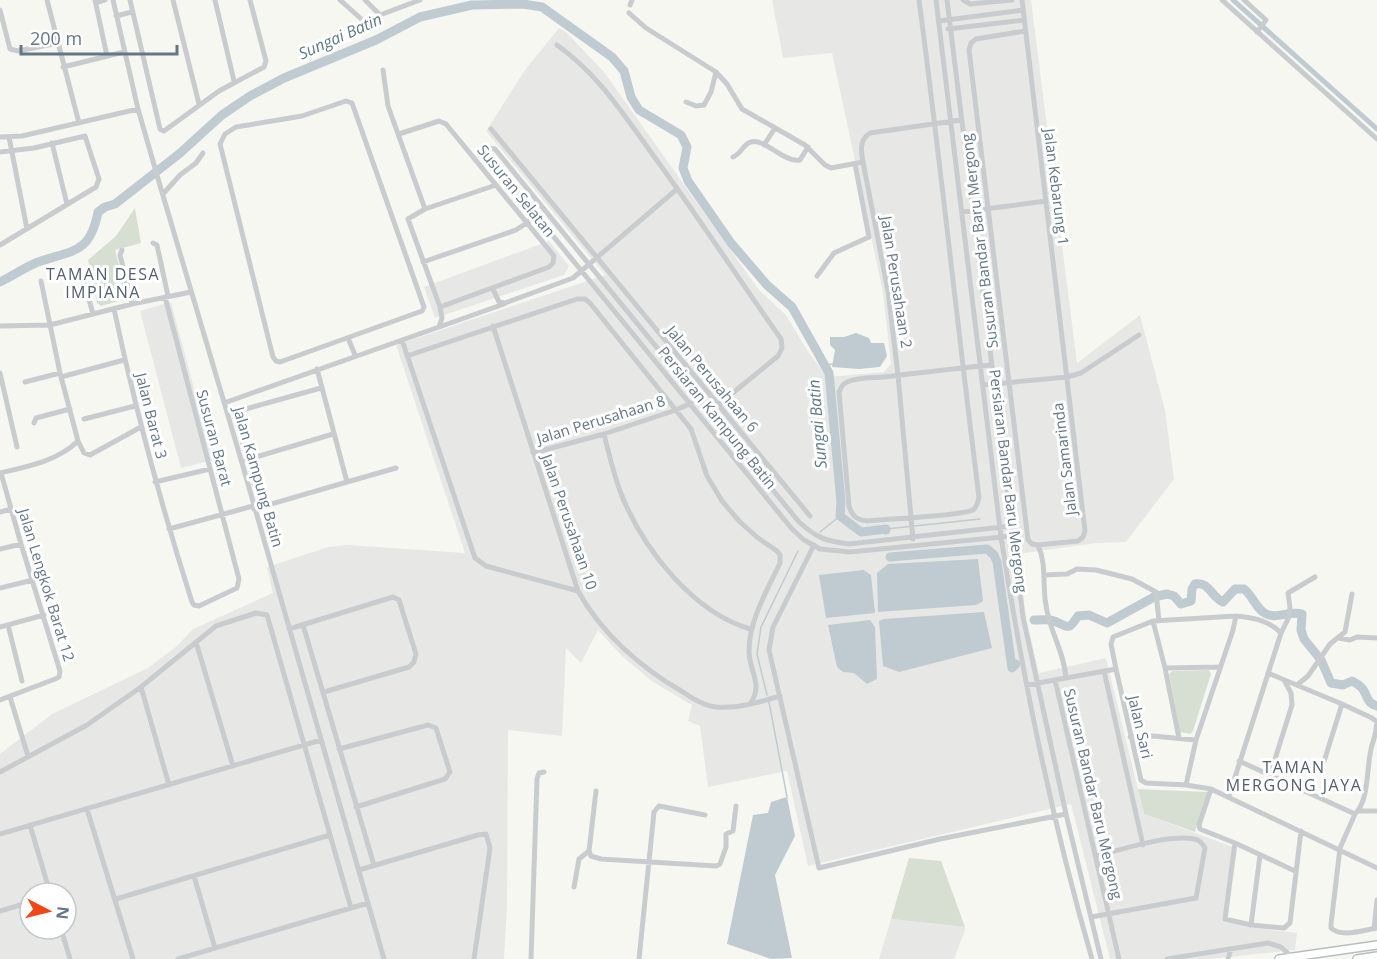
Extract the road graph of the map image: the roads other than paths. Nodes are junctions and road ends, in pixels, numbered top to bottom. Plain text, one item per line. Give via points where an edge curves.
1 (47, 0) edge
2 (105, 0) edge
3 (113, 0) edge
4 (130, 0) edge
5 (173, 0) edge
6 (214, 0) edge
7 (250, 0) edge
8 (340, 0) edge
9 (364, 0) edge
10 (420, 0) edge
11 (919, 0) edge
12 (936, 0) edge
13 (947, 0) edge
14 (963, 0) edge
15 (1012, 0) edge
16 (1022, 0) edge
17 (1222, 0) edge
18 (1244, 0) edge
19 (96, 2) edge
20 (0, 10) edge
21 (1023, 10) junction
22 (132, 12) junction
23 (629, 13) dead end
24 (116, 15) junction
25 (380, 15) junction
26 (949, 20) junction
27 (1024, 20) junction
28 (939, 21) junction
29 (1260, 28) junction
30 (950, 29) junction
31 (940, 30) junction
32 (1025, 31) junction
33 (57, 44) junction
34 (557, 45) dead end
35 (124, 52) junction
36 (107, 56) junction
37 (63, 67) junction
38 (383, 70) dead end
39 (716, 72) junction
40 (234, 81) junction
41 (686, 102) dead end
42 (200, 104) junction
43 (138, 109) junction
44 (961, 120) junction
45 (951, 121) junction
46 (79, 123) junction
47 (934, 124) junction
48 (775, 128) junction
49 (491, 129) dead end
50 (399, 134) junction
51 (0, 136) edge
52 (9, 137) junction
53 (1377, 139) edge
54 (52, 143) junction
55 (764, 146) junction
56 (808, 147) junction
57 (0, 152) edge
58 (12, 152) junction
59 (203, 153) dead end
60 (733, 157) dead end
61 (862, 162) junction
62 (855, 164) junction
63 (496, 185) junction
64 (677, 189) junction
65 (163, 195) junction
66 (1046, 201) junction
67 (66, 204) junction
68 (425, 209) junction
69 (988, 209) junction
70 (972, 211) junction
71 (962, 212) junction
72 (536, 214) junction
73 (873, 215) junction
74 (867, 218) junction
75 (528, 222) junction
76 (27, 229) junction
77 (153, 243) dead end
78 (0, 245) edge
79 (122, 250) dead end
80 (596, 258) junction
81 (423, 262) junction
82 (589, 264) junction
83 (583, 270) junction
84 (82, 274) dead end
85 (817, 276) dead end
86 (41, 281) dead end
87 (493, 289) junction
88 (191, 292) junction
89 (167, 296) junction
90 (505, 303) junction
91 (132, 304) junction
92 (440, 307) junction
93 (114, 309) junction
94 (93, 314) junction
95 (50, 325) junction
96 (0, 326) edge
97 (493, 326) junction
98 (439, 327) junction
99 (1139, 335) dead end
100 (348, 338) junction
101 (402, 340) junction
102 (355, 355) junction
103 (407, 356) junction
104 (124, 360) junction
105 (992, 364) junction
106 (980, 366) junction
107 (963, 368) junction
108 (317, 369) junction
109 (0, 373) edge
110 (61, 375) junction
111 (898, 375) junction
112 (1067, 377) junction
113 (25, 382) dead end
114 (1009, 382) junction
115 (994, 384) junction
116 (983, 385) junction
117 (321, 388) junction
118 (697, 398) junction
119 (224, 403) junction
120 (689, 404) junction
121 (718, 405) junction
122 (135, 406) junction
123 (70, 409) junction
124 (676, 410) junction
125 (84, 419) dead end
126 (34, 423) dead end
127 (141, 428) junction
128 (333, 434) junction
129 (604, 434) junction
130 (78, 441) junction
131 (17, 447) dead end
132 (532, 453) junction
133 (245, 461) junction
134 (396, 468) dead end
135 (210, 469) junction
136 (1, 473) edge
137 (155, 482) junction
138 (347, 482) junction
139 (254, 507) junction
140 (261, 507) junction
141 (11, 509) junction
142 (0, 512) edge
143 (222, 514) junction
144 (810, 516) dead end
145 (911, 519) junction
146 (1011, 526) junction
147 (1000, 527) junction
148 (169, 528) junction
149 (1012, 536) junction
150 (817, 537) junction
151 (913, 537) junction
152 (1001, 537) junction
153 (21, 544) junction
154 (914, 545) junction
155 (1038, 545) junction
156 (813, 546) junction
157 (0, 549) edge
158 (1044, 575) junction
159 (1315, 577) dead end
160 (33, 580) junction
161 (0, 588) edge
162 (578, 591) junction
163 (1352, 594) dead end
164 (199, 606) joint
165 (44, 615) junction
166 (1236, 616) junction
167 (1156, 621) junction
168 (8, 625) junction
169 (303, 625) junction
170 (0, 627) edge
171 (289, 629) junction
172 (750, 629) junction
173 (1281, 633) junction
174 (1338, 638) junction
175 (1377, 638) edge
176 (196, 642) junction
177 (1220, 667) junction
178 (1165, 668) junction
179 (1116, 669) junction
180 (1104, 671) junction
181 (1268, 673) junction
182 (1066, 678) junction
183 (1055, 680) junction
184 (1283, 680) junction
185 (22, 681) dead end
186 (1036, 683) junction
187 (1027, 685) junction
188 (1297, 685) junction
189 (141, 687) junction
190 (324, 692) junction
191 (780, 696) junction
192 (10, 697) junction
193 (0, 700) edge
194 (750, 704) junction
195 (1342, 704) junction
196 (1377, 736) edge
197 (1130, 737) junction
198 (1179, 738) junction
199 (321, 740) junction
200 (1196, 740) junction
201 (304, 745) junction
202 (339, 749) junction
203 (28, 756) junction
204 (1239, 761) junction
205 (233, 766) junction
206 (1321, 771) dead end
207 (0, 772) edge
208 (544, 772) dead end
209 (1270, 775) junction
210 (169, 785) junction
211 (1186, 785) junction
212 (1211, 789) junction
213 (596, 791) dead end
214 (1229, 796) junction
215 (736, 806) dead end
216 (356, 807) junction
217 (87, 808) junction
218 (1377, 811) edge
219 (1357, 813) junction
220 (1066, 814) junction
221 (705, 815) dead end
222 (1056, 816) junction
223 (30, 825) junction
224 (1300, 831) junction
225 (0, 834) edge
226 (330, 835) junction
227 (1235, 843) junction
228 (1143, 845) junction
229 (589, 851) junction
230 (1340, 851) junction
231 (1260, 855) junction
232 (1095, 856) junction
233 (649, 863) junction
234 (374, 865) junction
235 (1376, 867) edge
236 (358, 870) junction
237 (1295, 871) junction
238 (194, 876) junction
239 (46, 881) edge
240 (574, 887) dead end
241 (116, 899) junction
242 (1377, 900) edge
243 (368, 903) junction
244 (18, 906) edge
245 (351, 908) junction
246 (0, 911) edge
247 (1108, 914) junction
248 (1091, 917) junction
249 (1251, 925) junction
250 (1375, 928) edge
251 (65, 941) edge
252 (1377, 945) edge
253 (215, 948) junction
254 (1231, 949) junction
255 (1377, 956) edge
256 (1292, 957) junction
257 (70, 959) edge
258 (133, 959) edge
259 (178, 959) edge
260 (384, 959) edge
261 (474, 959) edge
262 (531, 959) edge
263 (639, 959) edge
264 (1092, 959) edge
265 (1101, 959) edge
266 (1119, 959) edge
267 (1167, 959) edge
268 (1228, 959) edge
269 (1279, 959) edge
270 (1357, 959) edge

1 - 33 street
2 - 19 street
3 - 24 street, Jalan Kampung Batin
4 - 22 street
5 - 42 street
6 - 40 street
7 - 40 street via 265,65
8 - 25 street via 368,25
9 - 25 street
10 - 25 street
11 - 47 street
12 - 28 street, Persiaran Bandar Baru Mergong
13 - 26 street, Persiaran Bandar Baru Mergong
14 - 15 street via 970,4
16 - 21 street, Jalan Kebarung 1
17 - 29 street
18 - 29 street via 1266,20
19 - 36 street
20 - 33 street via 10,49
21 - 26 street
21 - 27 street, Jalan Kebarung 1
22 - 24 street
22 - 42 street via 162,131
23 - 39 street
24 - 35 street, Jalan Kampung Batin
26 - 28 street
26 - 30 street, Persiaran Bandar Baru Mergong
27 - 30 street
27 - 32 street, Jalan Kebarung 1
28 - 31 street, Persiaran Bandar Baru Mergong
29 - 53 street
30 - 31 street
30 - 44 street, Persiaran Bandar Baru Mergong
31 - 45 street, Persiaran Bandar Baru Mergong
32 - 66 street, Jalan Kebarung 1
32 - 69 street, Susuran Bandar Baru Mergong via 976,39 969,50
33 - 37 street
34 - 64 street via 600,83
35 - 36 street
35 - 43 street, Jalan Kampung Batin
36 - 37 street
37 - 46 street
38 - 50 street via 388,106
39 - 41 street via 704,105
39 - 48 street via 742,110
40 - 42 street
43 - 46 street
43 - 65 street, Jalan Kampung Batin
44 - 45 street, Jalan Perusahaan 2
44 - 70 street, Persiaran Bandar Baru Mergong
45 - 47 street, Jalan Perusahaan 2
45 - 71 street, Persiaran Bandar Baru Mergong
46 - 52 street
47 - 61 street, Jalan Perusahaan 2 via 866,135
47 - 107 street
48 - 55 street
48 - 56 street
49 - 80 street, Jalan Perusahaan 6
50 - 63 street, Susuran Selatan via 439,121 446,124
50 - 68 street
51 - 52 street
52 - 58 street
54 - 58 street
54 - 67 street
54 - 67 street via 87,137 99,182
55 - 56 street via 796,161
55 - 60 street via 748,142
56 - 62 street via 831,168
57 - 58 street
58 - 76 street
59 - 65 street
61 - 62 street
61 - 73 street, Jalan Perusahaan 2
62 - 74 street
63 - 68 street
63 - 75 street, Susuran Selatan
64 - 80 street
64 - 121 street via 782,344 778,356
65 - 88 street, Jalan Kampung Batin
66 - 69 street
66 - 112 street, Jalan Kebarung 1
67 - 76 street
68 - 81 street via 408,219
69 - 70 street
69 - 114 street, Susuran Bandar Baru Mergong
70 - 71 street
70 - 105 street, Persiaran Bandar Baru Mergong
71 - 106 street, Persiaran Bandar Baru Mergong
72 - 75 street
72 - 82 street, Persiaran Kampung Batin via 487,155 488,148 495,149
72 - 83 street, Persiaran Kampung Batin
73 - 74 street
73 - 111 street, Jalan Perusahaan 2 via 888,291
74 - 85 street via 869,237 834,253
75 - 81 street via 516,230
75 - 87 street, Susuran Selatan via 554,256 553,263
76 - 78 street
77 - 89 street, Susuran Barat via 157,245
79 - 91 street
80 - 82 street
80 - 121 street, Jalan Perusahaan 6
81 - 92 street
82 - 83 street
82 - 118 street, Persiaran Kampung Batin
83 - 90 street via 565,282
83 - 120 street, Persiaran Kampung Batin
84 - 94 street
86 - 95 street
87 - 90 street via 499,302
87 - 92 street, Susuran Selatan
88 - 89 street
88 - 119 street, Jalan Kampung Batin
89 - 91 street
89 - 135 street, Susuran Barat
90 - 98 street
91 - 93 street
92 - 98 street
93 - 94 street
93 - 104 street, Jalan Barat 3
94 - 95 street
95 - 96 street
95 - 110 street
97 - 103 street
97 - 124 street via 585,299
97 - 132 street, Jalan Perusahaan 10
98 - 101 street
99 - 112 street via 1081,373
100 - 100 street via 280,362 273,357 220,148 230,130 302,116 346,101 352,103 424,304 422,311
100 - 102 street
101 - 102 street
101 - 103 street
102 - 108 street
103 - 162 street via 475,558 486,566
104 - 110 street
104 - 122 street, Jalan Barat 3
105 - 106 street
105 - 115 street, Persiaran Bandar Baru Mergong
106 - 107 street
106 - 116 street, Persiaran Bandar Baru Mergong
107 - 111 street
107 - 145 street via 978,501 970,511
108 - 117 street
108 - 119 street
109 - 131 street
110 - 113 street
110 - 123 street
111 - 145 street, Jalan Perusahaan 2
111 - 145 street via 848,381 839,392 851,513 867,521
112 - 114 street
112 - 155 street, Jalan Samarinda via 1085,531 1078,541
114 - 115 street
114 - 155 street, Susuran Bandar Baru Mergong via 1028,540
115 - 116 street
115 - 146 street, Persiaran Bandar Baru Mergong
116 - 147 street, Persiaran Bandar Baru Mergong
117 - 128 street
117 - 133 street via 238,412 235,416
118 - 120 street, Jalan Perusahaan 8
118 - 150 street, Persiaran Kampung Batin via 798,522
119 - 133 street, Jalan Kampung Batin
120 - 124 street, Jalan Perusahaan 8
120 - 156 street, Persiaran Kampung Batin via 792,529
121 - 144 street, Jalan Perusahaan 6
122 - 125 street
122 - 127 street, Jalan Barat 3
123 - 126 street via 36,418
123 - 130 street
124 - 129 street, Jalan Perusahaan 8
124 - 172 street via 692,429 707,476 722,501 740,522 780,555 780,563
127 - 130 street via 90,455 84,453
127 - 137 street, Jalan Barat 3
128 - 133 street
128 - 138 street
129 - 132 street, Jalan Perusahaan 8
129 - 172 street via 635,523 668,571 715,613
130 - 136 street via 44,461
132 - 162 street, Jalan Perusahaan 10
133 - 139 street, Jalan Kampung Batin
133 - 140 street
134 - 138 street
135 - 137 street
135 - 143 street, Susuran Barat
136 - 141 street, Jalan Lengkok Barat 12
137 - 148 street, Jalan Barat 3
138 - 140 street
139 - 140 street
139 - 143 street
139 - 171 street, Jalan Kampung Batin
141 - 142 street
141 - 153 street, Jalan Lengkok Barat 12
143 - 148 street
143 - 164 street, Susuran Barat via 239,584
145 - 151 street, Jalan Perusahaan 2
146 - 147 street, Persiaran Kampung Batin
146 - 149 street, Persiaran Bandar Baru Mergong
147 - 151 street, Persiaran Kampung Batin
147 - 152 street, Persiaran Bandar Baru Mergong
148 - 164 street, Jalan Barat 3 via 192,602
149 - 152 street, Persiaran Kampung Batin
149 - 186 street, Persiaran Bandar Baru Mergong
150 - 151 street, Persiaran Kampung Batin via 849,544
150 - 156 street
151 - 154 street, Jalan Perusahaan 2
152 - 154 street, Persiaran Kampung Batin
152 - 187 street, Persiaran Bandar Baru Mergong
153 - 157 street
153 - 160 street, Jalan Lengkok Barat 12
154 - 156 street, Persiaran Kampung Batin via 850,552
155 - 158 street
156 - 191 street via 771,635 770,656
158 - 167 street via 1096,570 1132,579 1156,592
158 - 182 street via 1046,607 1065,663
159 - 173 street via 1290,591 1288,619
160 - 161 street
160 - 165 street, Jalan Lengkok Barat 12
162 - 194 street, Jalan Perusahaan 10 via 601,625 669,684 718,708
163 - 174 street via 1347,628
165 - 168 street
165 - 192 street, Jalan Lengkok Barat 12 via 60,674 55,680
166 - 167 street
166 - 173 street via 1267,623
166 - 177 street
167 - 178 street
167 - 179 street, Jalan Sari via 1121,632 1111,640
168 - 170 street
168 - 185 street
169 - 171 street
169 - 190 street
169 - 190 street via 393,597 402,605 416,654 414,662
171 - 199 street, Jalan Kampung Batin
172 - 194 street via 748,653 757,688
173 - 181 street
174 - 175 street
174 - 188 street
176 - 189 street
176 - 201 street via 224,622 256,613 267,615
176 - 205 street
177 - 178 street
177 - 200 street
178 - 198 street
179 - 180 street
179 - 197 street, Jalan Sari
180 - 182 street
180 - 228 street
181 - 184 street
181 - 204 street
182 - 183 street
183 - 186 street
183 - 232 street, Susuran Bandar Baru Mergong
184 - 188 street
184 - 209 street via 1292,693 1292,705
186 - 187 street
186 - 220 street, Persiaran Bandar Baru Mergong
187 - 222 street, Persiaran Bandar Baru Mergong
188 - 195 street
189 - 203 street via 87,725
189 - 210 street
190 - 202 street
191 - 194 street, Jalan Perusahaan 10
191 - 222 street via 819,868
192 - 193 street, Jalan Lengkok Barat 12
192 - 203 street
195 - 196 street via 1377,722
195 - 206 street
196 - 219 street
197 - 198 street
197 - 211 street, Jalan Sari via 1141,780
198 - 200 street
199 - 201 street
199 - 236 street, Jalan Kampung Batin
200 - 211 street
201 - 205 street
201 - 226 street
202 - 216 street
202 - 216 street via 432,725 450,772 445,779
203 - 207 street
204 - 209 street
204 - 214 street
205 - 210 street
208 - 262 street via 537,779
209 - 219 street
210 - 217 street
211 - 212 street, Jalan Sari
212 - 214 street, Jalan Sari
212 - 227 street via 1200,829
213 - 229 street
214 - 224 street, Jalan Sari
215 - 233 street via 735,827 726,834 720,864
216 - 234 street
217 - 223 street
217 - 241 street
218 - 219 street
219 - 230 street
220 - 222 street
220 - 248 street, Persiaran Bandar Baru Mergong
221 - 233 street via 656,808
222 - 264 street, Persiaran Bandar Baru Mergong
223 - 225 street
223 - 239 street
224 - 230 street, Jalan Sari
224 - 237 street
226 - 238 street
226 - 245 street
227 - 231 street
227 - 249 street via 1224,916
228 - 232 street
228 - 247 street via 1162,840 1194,839 1202,843 1205,848 1196,898
229 - 233 street via 600,859
229 - 240 street via 579,859
230 - 235 street, Jalan Sari
230 - 250 street via 1331,928 1350,933
231 - 237 street
231 - 249 street
232 - 247 street, Susuran Bandar Baru Mergong
233 - 263 street
234 - 236 street
234 - 261 street via 486,834 490,848
236 - 243 street, Jalan Kampung Batin
237 - 249 street via 1287,927
238 - 241 street
238 - 253 street
241 - 258 street
242 - 250 street
243 - 245 street
243 - 260 street, Jalan Kampung Batin
244 - 246 street
245 - 253 street
247 - 248 street
247 - 266 street, Susuran Bandar Baru Mergong
248 - 265 street, Persiaran Bandar Baru Mergong
251 - 257 street
252 - 256 main road
253 - 259 street
254 - 256 street via 1274,944
254 - 267 street
254 - 268 street
255 - 270 main road
256 - 269 main road

